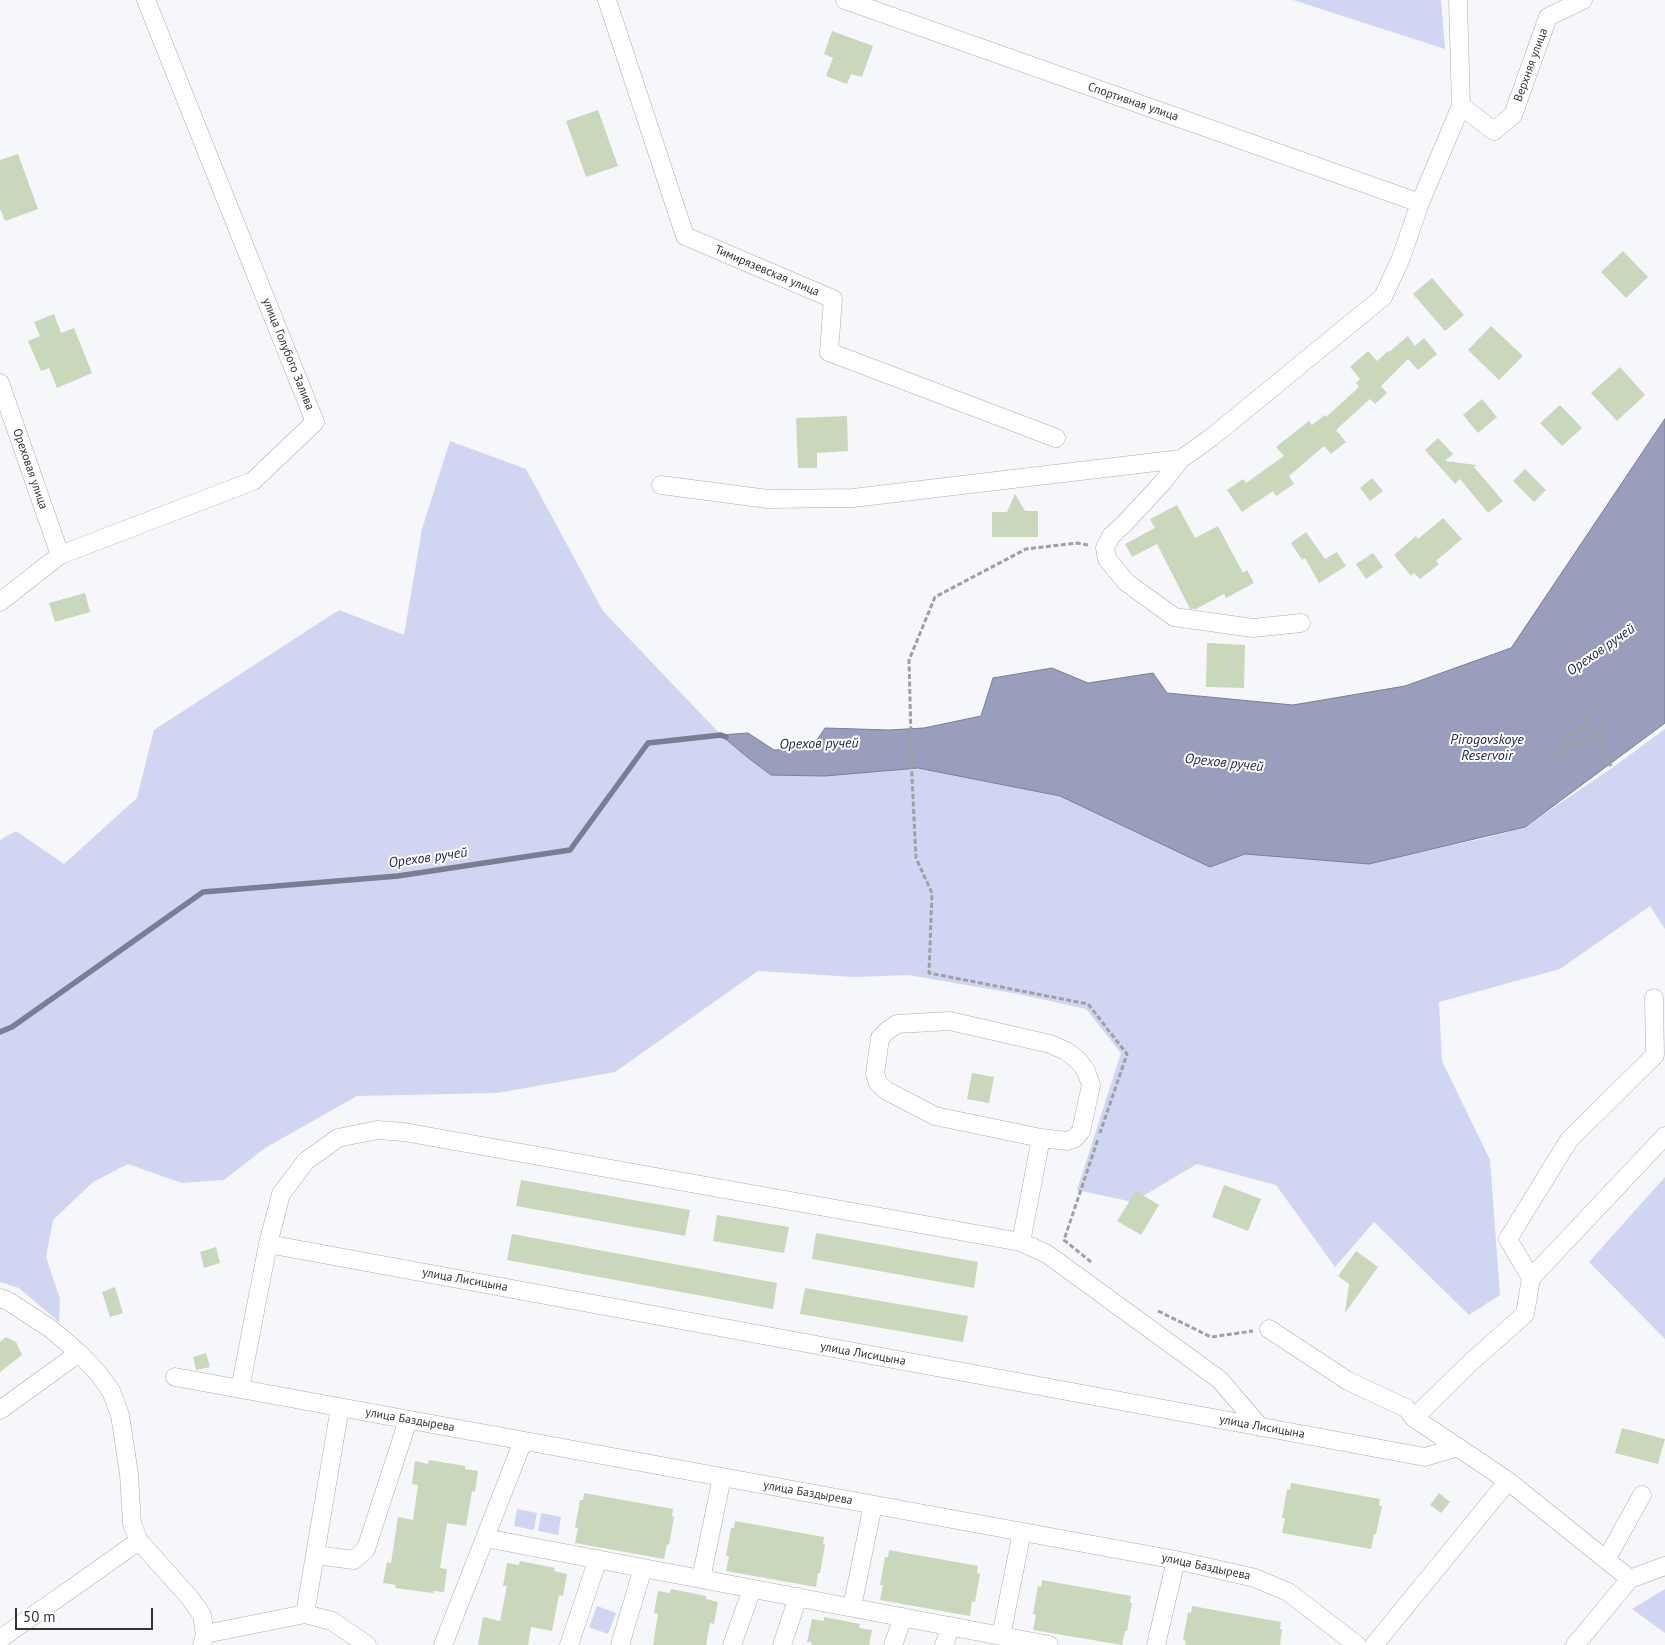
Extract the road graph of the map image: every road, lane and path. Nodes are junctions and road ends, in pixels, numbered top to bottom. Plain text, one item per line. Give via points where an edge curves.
1 (146, 0) edge
2 (607, 0) edge
3 (845, 0) edge
4 (1458, 0) edge
5 (1583, 0) edge
6 (1461, 106) junction
7 (1420, 203) junction
8 (0, 383) edge
9 (1056, 438) dead end
10 (1181, 459) junction
11 (662, 484) dead end
12 (1105, 548) junction
13 (60, 555) junction
14 (0, 602) edge
15 (1301, 623) dead end
16 (1597, 704) dead end
17 (1585, 715) dead end
18 (1587, 719) junction
19 (1605, 720) dead end
20 (1590, 724) junction
21 (1595, 735) junction
22 (1558, 740) dead end
23 (1545, 760) dead end
24 (1612, 768) dead end
25 (1654, 998) dead end
26 (1665, 1136) edge
27 (1041, 1138) junction
28 (1021, 1242) junction
29 (268, 1244) junction
30 (1094, 1264) dead end
31 (1531, 1278) junction
32 (0, 1298) edge
33 (1153, 1309) dead end
34 (1269, 1329) joint
35 (79, 1353) junction
36 (175, 1377) dead end
37 (240, 1389) junction
38 (340, 1407) junction
39 (0, 1410) edge
40 (1414, 1418) junction
41 (408, 1420) junction
42 (1260, 1427) junction
43 (523, 1440) junction
44 (1458, 1447) junction
45 (722, 1477) junction
46 (1508, 1480) junction
47 (1642, 1495) dead end
48 (873, 1505) junction
49 (1022, 1532) junction
50 (485, 1538) junction
51 (139, 1541) junction
52 (315, 1555) junction
53 (598, 1559) junction
54 (1176, 1560) junction
55 (1606, 1560) junction
56 (1665, 1566) edge
57 (643, 1568) junction
58 (702, 1579) junction
59 (1630, 1579) junction
60 (752, 1589) junction
61 (798, 1598) junction
62 (852, 1608) junction
63 (305, 1614) junction
64 (903, 1617) junction
65 (951, 1626) junction
66 (1001, 1636) junction
67 (0, 1639) edge
68 (203, 1640) edge
69 (367, 1645) edge
70 (443, 1645) edge
71 (569, 1645) edge
72 (620, 1645) edge
73 (732, 1645) edge
74 (782, 1645) edge
75 (893, 1645) edge
76 (944, 1645) edge
77 (1049, 1645) edge
78 (1156, 1645) edge
79 (1357, 1645) edge
80 (1374, 1645) edge
81 (1575, 1645) edge

1 - 13 street, улица Голубого Залива via 315,422 253,481
2 - 9 street, Тимирязевская улица via 685,236 833,299 829,352
3 - 7 street, Спортивная улица
4 - 6 street
5 - 6 street, Верхняя улица via 1548,17 1513,115 1494,131
6 - 7 street
7 - 10 street via 1383,297 1212,438
8 - 13 street, Ореховая улица
10 - 11 street via 853,498 768,499
10 - 12 street via 1111,536
12 - 15 street via 1107,559 1126,582 1174,617 1253,628
12 - 30 path via 1076,543 1026,549 935,597 909,660 916,858 932,892 929,973 1088,1004 1127,1054 1064,1240
13 - 14 street, улица Голубого Залива
16 - 18 path
17 - 18 path
18 - 20 path
19 - 21 path
20 - 21 path
20 - 22 path
21 - 23 path
21 - 24 path
25 - 31 street via 1655,1055 1569,1140 1508,1239
26 - 31 street
27 - 27 street via 1067,1141 1081,1131 1091,1086 1079,1061 1066,1051 1050,1044 950,1021 897,1024 880,1038 874,1074 887,1091 935,1116
27 - 28 street
28 - 29 street via 377,1130 338,1138 306,1161 281,1194
28 - 42 street via 1047,1254 1220,1380
29 - 37 street
29 - 42 street, улица Лисицына
31 - 40 street via 1525,1314
32 - 35 street via 51,1329
33 - 34 path via 1211,1337
34 - 40 street via 1348,1381 1406,1408
35 - 39 street
35 - 51 street via 111,1391 120,1415 132,1524
36 - 37 street, улица Баздырева
37 - 38 street, улица Баздырева
38 - 41 street, улица Баздырева
38 - 52 street
40 - 44 street
41 - 43 street, улица Баздырева
41 - 52 street via 366,1549 354,1560
42 - 44 street, улица Лисицына via 1425,1458
43 - 45 street, улица Баздырева
43 - 50 street
44 - 46 street
45 - 48 street, улица Баздырева
45 - 58 street
46 - 55 street
46 - 80 street
47 - 55 street
48 - 49 street, улица Баздырева
48 - 62 street
49 - 54 street, улица Баздырева
49 - 66 street
50 - 53 street
50 - 70 street
51 - 67 street
51 - 68 street via 202,1615
52 - 63 street
53 - 57 street
53 - 71 street
54 - 78 street
54 - 79 street, улица Баздырева via 1255,1578 1288,1592
55 - 59 street
56 - 59 street
57 - 58 street
57 - 72 street
58 - 60 street
59 - 81 street
60 - 61 street
60 - 73 street
61 - 62 street
61 - 74 street
62 - 64 street
63 - 68 street
63 - 69 street via 332,1621
64 - 65 street
64 - 75 street
65 - 66 street
65 - 76 street
66 - 77 street

